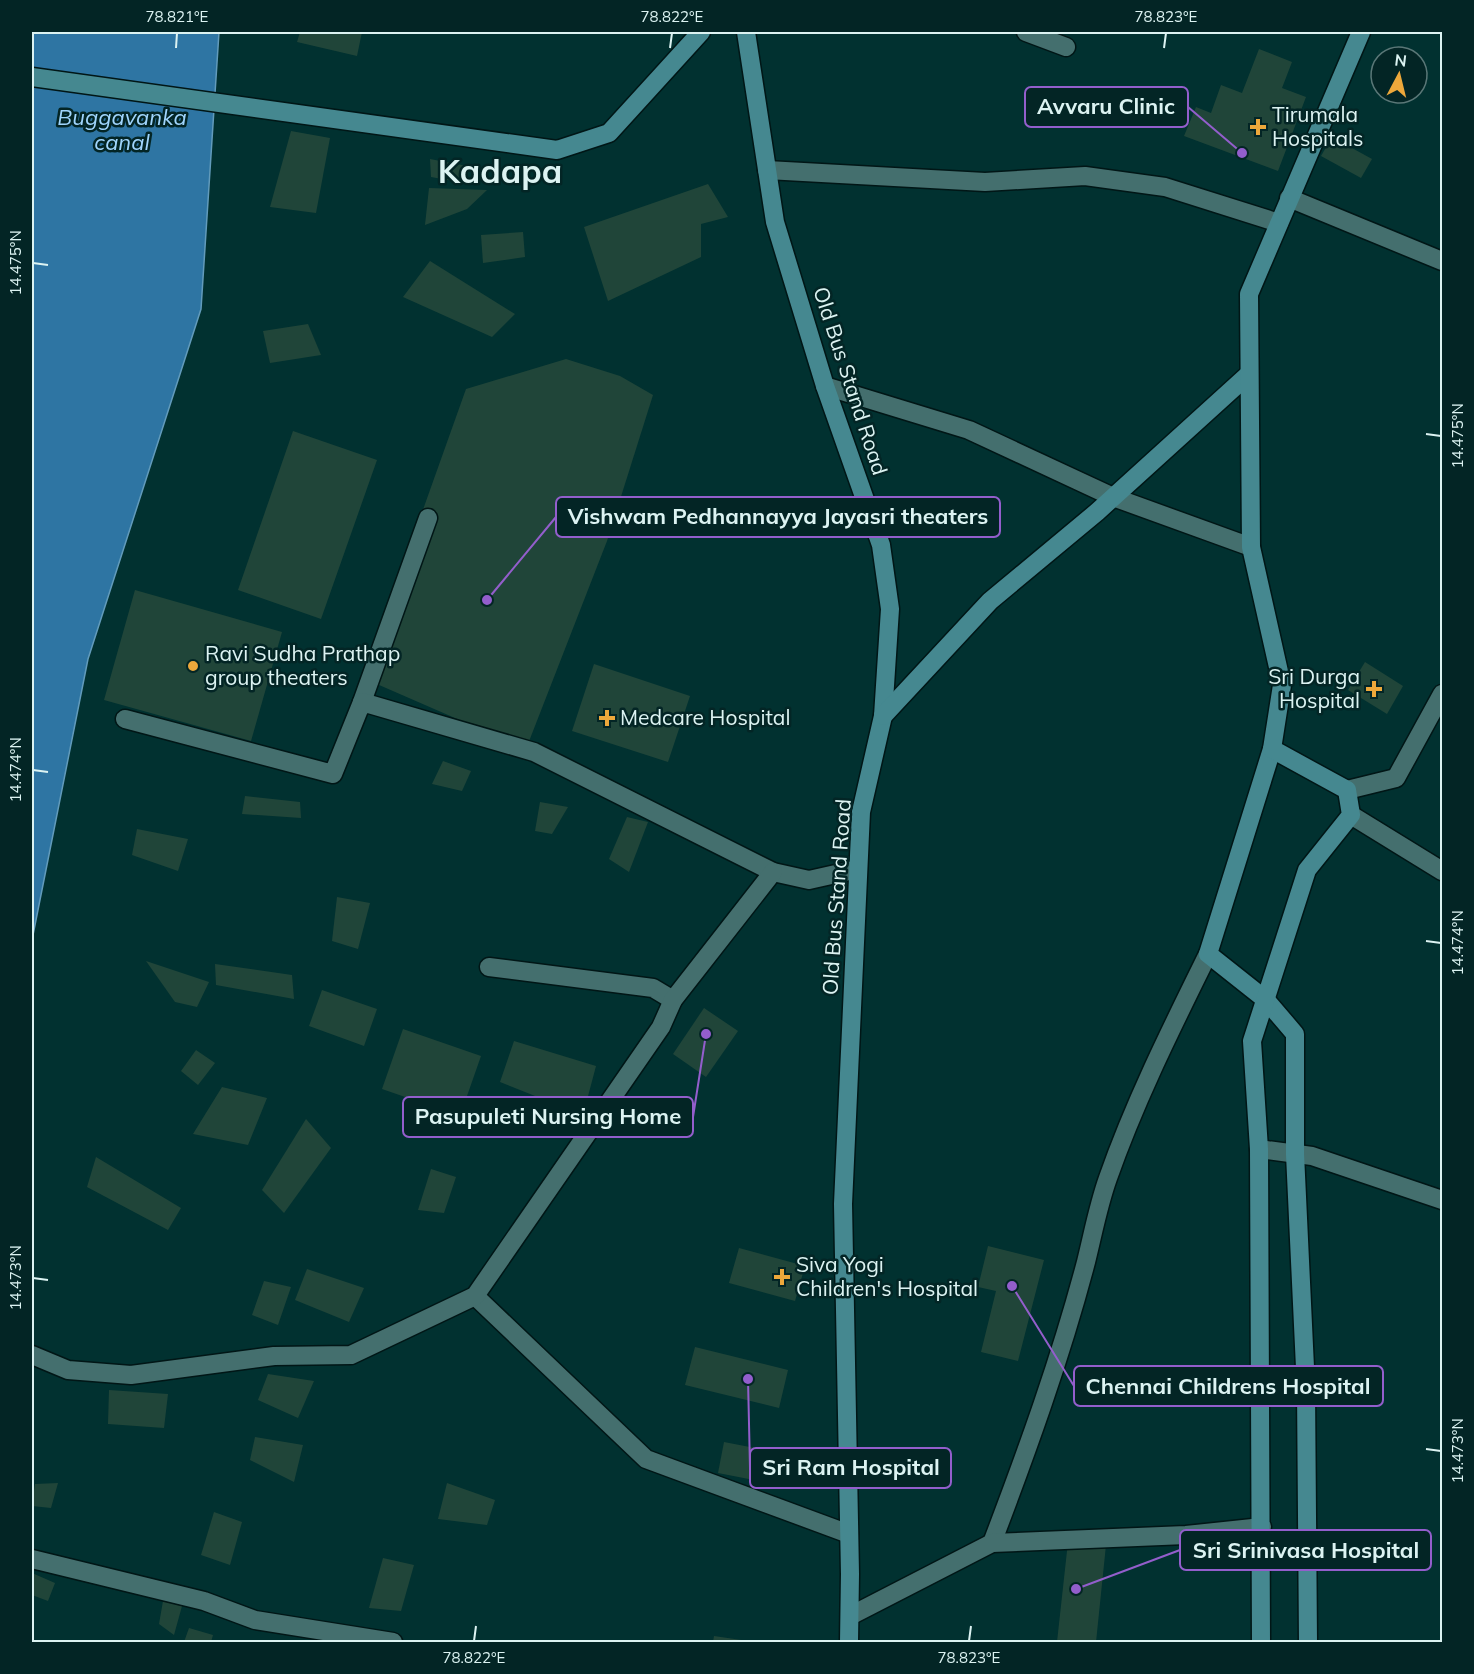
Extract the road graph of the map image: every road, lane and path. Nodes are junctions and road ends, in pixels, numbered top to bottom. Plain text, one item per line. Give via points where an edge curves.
1 (702, 32) edge
2 (746, 32) edge
3 (1026, 32) edge
4 (1361, 32) edge
5 (1066, 47) dead end
6 (32, 77) edge
7 (767, 170) junction
8 (1289, 198) junction
9 (1279, 223) junction
10 (1443, 261) edge
11 (1250, 374) junction
12 (825, 386) junction
13 (1113, 497) junction
14 (428, 518) dead end
15 (1251, 547) junction
16 (1443, 694) edge
17 (362, 702) junction
18 (883, 716) junction
19 (125, 719) dead end
20 (1272, 749) junction
21 (1347, 790) junction
22 (1351, 815) junction
23 (858, 869) junction
24 (1443, 870) edge
25 (773, 872) junction
26 (1208, 954) junction
27 (489, 967) dead end
28 (673, 1000) junction
29 (1266, 1000) junction
30 (1259, 1149) junction
31 (1295, 1154) junction
32 (1443, 1200) edge
33 (475, 1296) junction
34 (32, 1355) edge
35 (1262, 1527) junction
36 (849, 1534) junction
37 (992, 1543) junction
38 (32, 1559) edge
39 (850, 1616) junction
40 (393, 1642) edge
41 (849, 1642) edge
42 (1261, 1642) edge
43 (1308, 1642) edge

1 - 6 main road via 609,133 557,150
2 - 7 main road, Old Bus Stand Road
3 - 5 street
4 - 8 main road
7 - 9 street via 985,182 1085,176 1165,187
7 - 12 main road, Old Bus Stand Road via 775,222
8 - 9 main road
8 - 10 street
9 - 11 main road via 1249,294
11 - 13 main road
11 - 15 main road
12 - 13 street via 969,430
12 - 18 main road, Old Bus Stand Road via 881,545 890,609
13 - 15 street
13 - 18 main road via 990,600
14 - 17 street
15 - 20 main road via 1282,685
16 - 21 street via 1396,778
17 - 19 street via 333,774
17 - 25 street via 534,752
18 - 23 main road, Old Bus Stand Road via 861,812
20 - 21 main road
20 - 26 main road
21 - 22 main road
22 - 24 street
22 - 29 main road via 1307,870
23 - 25 street via 809,880
23 - 36 main road, Old Bus Stand Road via 843,1204
25 - 28 street
26 - 29 main road
26 - 37 street via 1108,1178 1030,1444
27 - 28 street via 654,987
28 - 33 street via 662,1027
29 - 30 main road via 1252,1041
29 - 31 main road via 1294,1034
30 - 31 street
30 - 35 main road
31 - 32 street via 1312,1156
31 - 43 main road via 1306,1389
33 - 34 street via 351,1355 274,1356 131,1376 68,1370
33 - 36 street via 646,1458
35 - 37 street via 1185,1535
35 - 42 main road
36 - 39 main road, Old Bus Stand Road
37 - 39 street
38 - 40 street via 204,1601 255,1620
39 - 41 main road, Old Bus Stand Road

